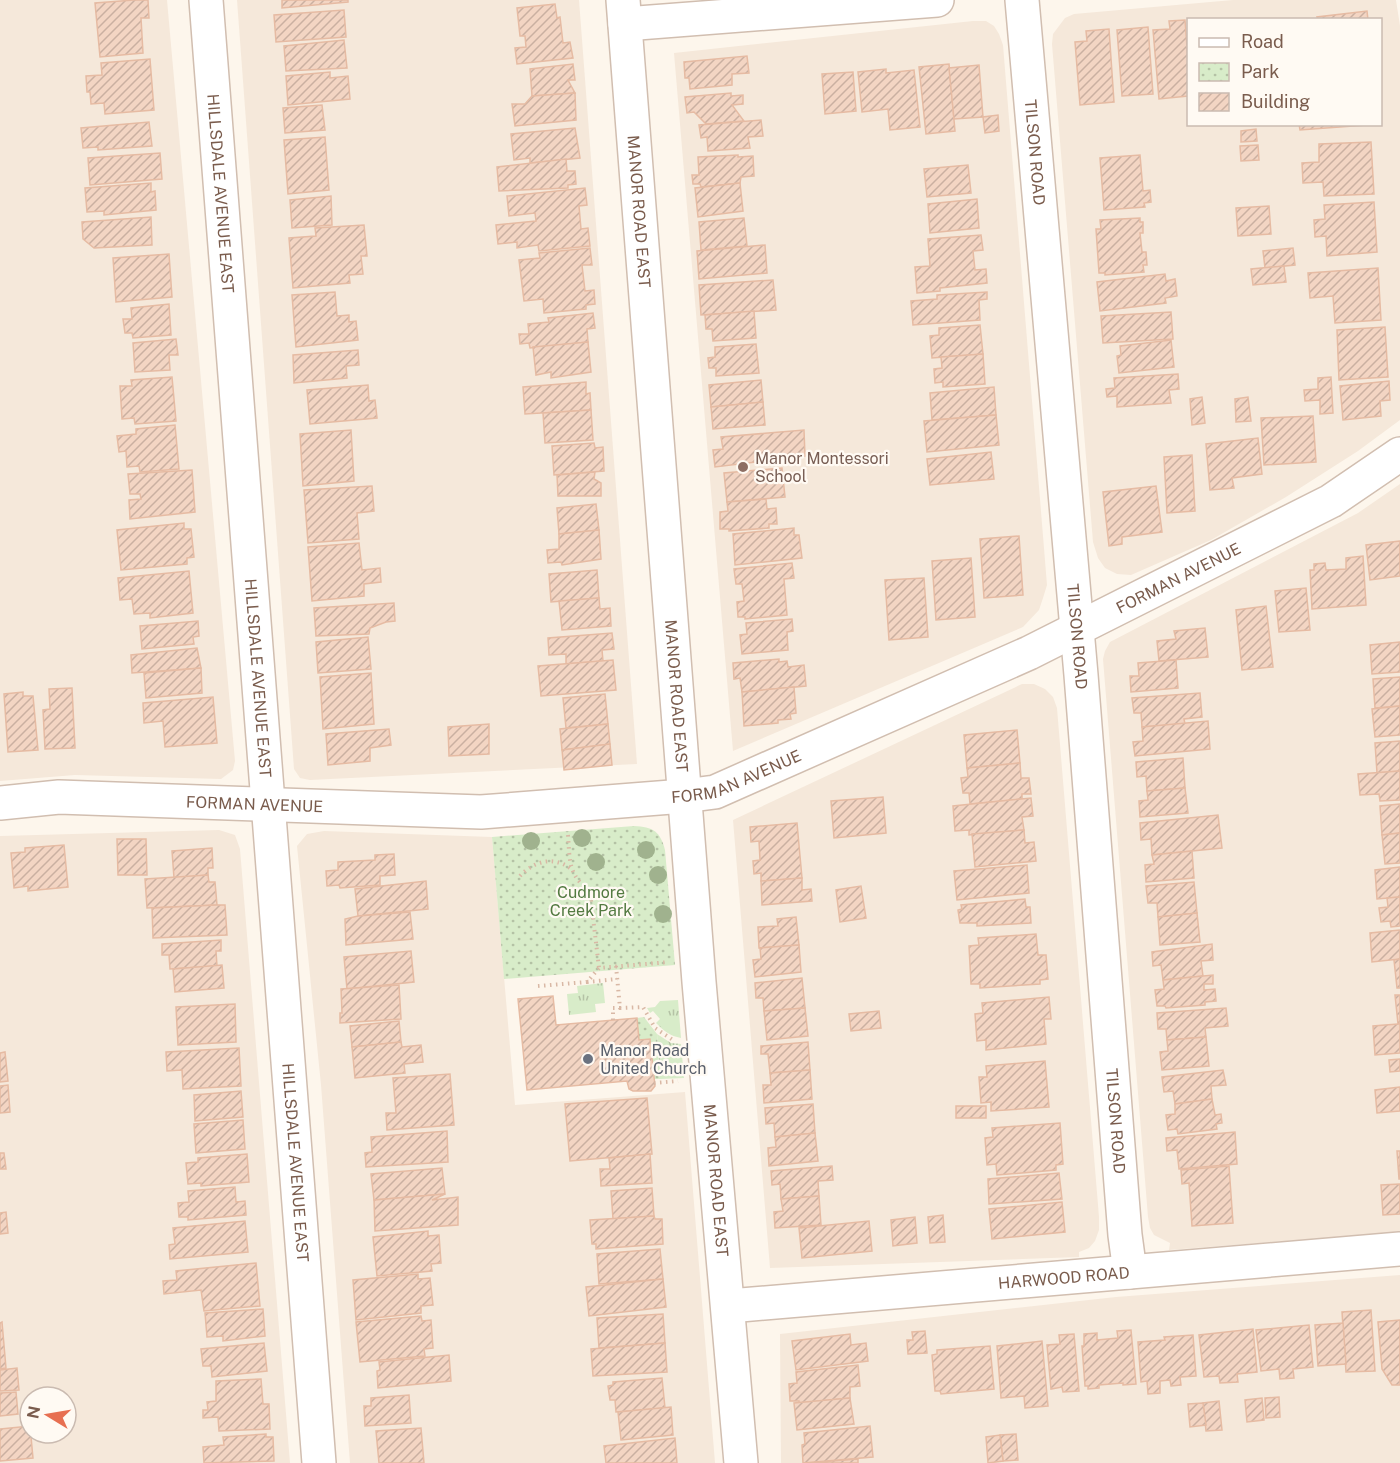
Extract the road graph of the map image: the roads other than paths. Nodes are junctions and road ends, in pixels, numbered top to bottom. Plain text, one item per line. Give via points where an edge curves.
1 (206, 0) edge
2 (938, 0) edge
3 (1022, 0) edge
4 (624, 12) edge
5 (1400, 454) edge
6 (1076, 629) junction
7 (684, 796) junction
8 (0, 803) edge
9 (269, 805) junction
10 (1400, 1249) edge
11 (1130, 1272) junction
12 (729, 1306) junction
13 (319, 1463) edge
14 (741, 1463) edge

1 - 9 street, HILLSDALE AVENUE EAST
2 - 4 street
3 - 6 street, TILSON ROAD
4 - 7 street, MANOR ROAD EAST
5 - 6 street, FORMAN AVENUE via 1331,501
6 - 7 street, FORMAN AVENUE via 715,792
6 - 11 street, TILSON ROAD
7 - 9 street, FORMAN AVENUE via 482,812
7 - 12 street, MANOR ROAD EAST
8 - 9 street, FORMAN AVENUE via 59,797
9 - 13 street, HILLSDALE AVENUE EAST
10 - 11 street, HARWOOD ROAD
11 - 12 street, HARWOOD ROAD
12 - 14 street, MANOR ROAD EAST

